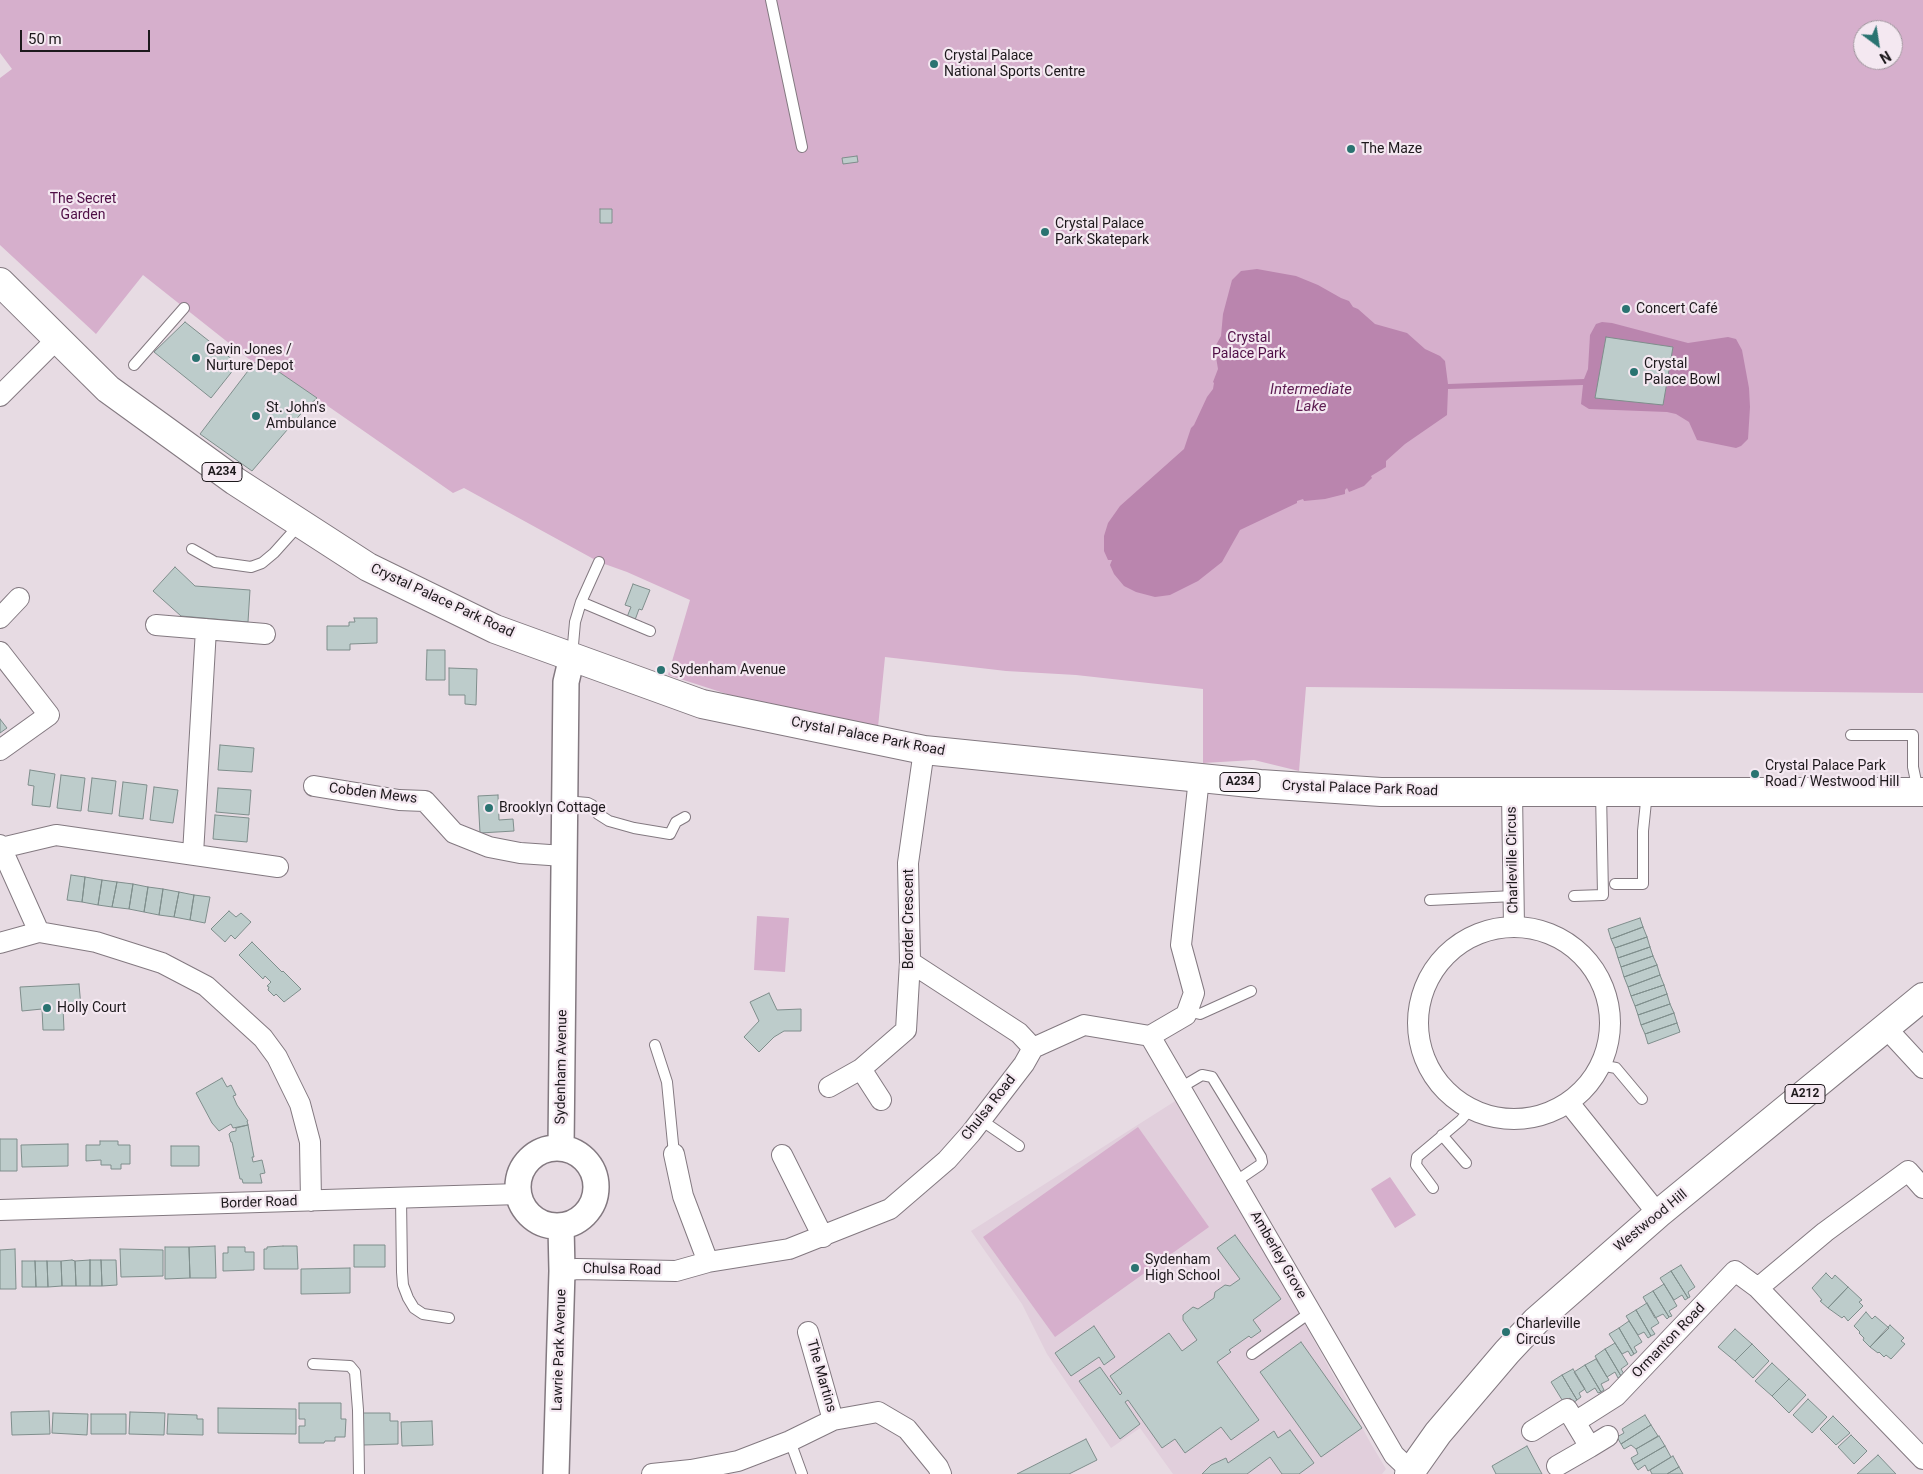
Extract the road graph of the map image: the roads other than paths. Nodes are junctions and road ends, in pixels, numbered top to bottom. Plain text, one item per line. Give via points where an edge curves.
1 (771, 0) edge
2 (802, 147) dead end
3 (0, 282) edge
4 (184, 308) dead end
5 (57, 339) junction
6 (134, 365) dead end
7 (0, 396) edge
8 (300, 524) junction
9 (192, 549) dead end
10 (599, 562) dead end
11 (19, 598) dead end
12 (581, 602) junction
13 (0, 618) edge
14 (156, 625) dead end
15 (206, 629) junction
16 (650, 631) dead end
17 (265, 634) dead end
18 (0, 652) edge
19 (572, 657) junction
20 (1851, 734) dead end
21 (0, 750) edge
22 (924, 750) junction
23 (1198, 778) junction
24 (314, 786) dead end
25 (1601, 791) junction
26 (1647, 791) junction
27 (1921, 792) edge
28 (1512, 793) junction
29 (565, 801) junction
30 (685, 817) dead end
31 (1, 846) edge
32 (193, 854) junction
33 (564, 856) junction
34 (278, 867) dead end
35 (1615, 884) dead end
36 (1514, 896) junction
37 (1574, 896) dead end
38 (1430, 900) dead end
39 (1514, 927) junction
40 (39, 932) junction
41 (0, 943) edge
42 (910, 962) junction
43 (1251, 991) dead end
44 (1923, 997) edge
45 (1187, 1011) junction
46 (1886, 1028) junction
47 (1150, 1036) junction
48 (655, 1046) dead end
49 (1032, 1048) junction
50 (1600, 1065) junction
51 (1923, 1068) edge
52 (861, 1069) junction
53 (828, 1087) dead end
54 (1180, 1088) junction
55 (1642, 1099) dead end
56 (881, 1100) dead end
57 (1569, 1103) junction
58 (1470, 1108) junction
59 (981, 1120) junction
60 (1442, 1135) junction
61 (1019, 1146) dead end
62 (562, 1148) junction
63 (674, 1154) joint
64 (782, 1155) dead end
65 (1466, 1163) dead end
66 (1235, 1182) junction
67 (1433, 1188) dead end
68 (1923, 1188) edge
69 (519, 1194) junction
70 (401, 1198) junction
71 (311, 1201) junction
72 (0, 1210) edge
73 (1658, 1214) junction
74 (560, 1226) junction
75 (823, 1237) junction
76 (708, 1262) junction
77 (562, 1271) junction
78 (1758, 1288) junction
79 (1311, 1312) junction
80 (449, 1318) dead end
81 (808, 1332) dead end
82 (1252, 1354) dead end
83 (313, 1364) dead end
84 (833, 1420) junction
85 (1575, 1422) junction
86 (1532, 1430) dead end
87 (1608, 1436) dead end
88 (790, 1441) junction
89 (1590, 1447) junction
90 (1923, 1459) edge
91 (1557, 1466) dead end
92 (1411, 1473) edge
93 (359, 1474) edge
94 (556, 1474) edge
95 (652, 1474) edge
96 (802, 1474) edge
97 (941, 1474) edge

1 - 2 lane
3 - 5 main road, Crystal Palace Park Road / A234
4 - 6 lane
5 - 7 street
5 - 8 main road, Crystal Palace Park Road / A234 via 108,388
8 - 9 lane via 274,553 251,566 215,562
8 - 19 main road, Crystal Palace Park Road / A234 via 377,572 495,629
10 - 12 lane
11 - 13 street
12 - 16 lane
12 - 19 lane via 575,622
14 - 15 street
15 - 17 street
15 - 32 street
18 - 21 street via 49,714
19 - 22 main road, Crystal Palace Park Road / A234 via 702,704
19 - 29 street, Sydenham Avenue via 566,682
20 - 27 lane via 1912,735 1913,766
22 - 23 main road, Crystal Palace Park Road / A234
22 - 42 street, Border Crescent via 908,863
23 - 28 main road, Crystal Palace Park Road / A234 via 1381,792
23 - 45 street via 1181,945 1194,993
24 - 33 street, Cobden Mews via 425,801 454,833 488,847
25 - 26 main road, Crystal Palace Park Road / A234
25 - 28 main road, Crystal Palace Park Road / A234
25 - 37 lane via 1603,895
26 - 27 main road, Crystal Palace Park Road / A234
26 - 35 lane via 1643,884
28 - 36 street, Charleville Circus
29 - 30 lane via 588,803 609,821 670,834 676,822
29 - 33 street, Sydenham Avenue
31 - 32 street via 56,835
31 - 40 street
32 - 34 street
33 - 62 street, Sydenham Avenue
36 - 38 lane
36 - 39 street, Charleville Circus
39 - 50 street, Charleville Circus via 1547,932 1566,942 1590,964 1603,986 1609,1007 1610,1032
39 - 58 street, Charleville Circus via 1491,929 1469,938 1439,963 1426,983 1419,1006 1420,1045 1431,1072 1443,1088
40 - 41 street
40 - 71 street via 96,942 162,963 206,986 263,1038 277,1056 300,1104 310,1142
42 - 49 street via 1019,1033
42 - 52 street, Border Crescent via 906,1030
43 - 45 lane via 1200,1014
44 - 46 main road, Westwood Hill / A212
45 - 47 street via 1186,1015
46 - 51 street
46 - 73 main road, Westwood Hill / A212
47 - 49 street via 1084,1025
47 - 54 street, Amberley Grove
48 - 63 lane via 667,1082
49 - 59 street, Chulsa Road via 1024,1064
50 - 55 lane via 1616,1068
50 - 57 street, Charleville Circus via 1586,1087
52 - 53 street, Border Crescent
52 - 56 street
54 - 66 street, Amberley Grove
54 - 66 lane via 1202,1075 1212,1077 1261,1157 1260,1165
57 - 58 street, Charleville Circus via 1541,1115 1507,1119
57 - 73 street
58 - 60 lane
59 - 61 lane
59 - 75 street, Chulsa Road via 947,1160 890,1210
60 - 65 lane
60 - 67 lane via 1417,1157 1416,1165
62 - 69 street via 541,1151 529,1161 520,1174
62 - 74 street via 588,1163 594,1177 595,1192 587,1211 580,1218
63 - 76 street via 683,1196
64 - 75 street
66 - 79 street, Amberley Grove
68 - 78 street via 1908,1171 1825,1232
69 - 70 street, Border Road
69 - 74 street via 531,1216 540,1222
70 - 71 street, Border Road
70 - 80 lane via 402,1272 408,1298 423,1314
71 - 72 street, Border Road
73 - 92 main road, Westwood Hill / A212 via 1536,1321 1438,1432
74 - 77 street, Lawrie Park Avenue
75 - 76 street, Chulsa Road via 789,1249
76 - 77 street, Chulsa Road via 674,1271
77 - 94 street, Lawrie Park Avenue
78 - 85 street, Ormanton Road via 1735,1272 1616,1396
78 - 90 street, Ormanton Road
79 - 82 lane
79 - 92 street, Amberley Grove via 1394,1455
81 - 84 street, The Martins
83 - 93 lane via 350,1366 356,1372
84 - 88 street
84 - 97 street via 878,1412 907,1429
85 - 86 street via 1567,1409
85 - 89 street
87 - 89 street
88 - 95 street via 738,1461
88 - 96 lane
89 - 91 street

